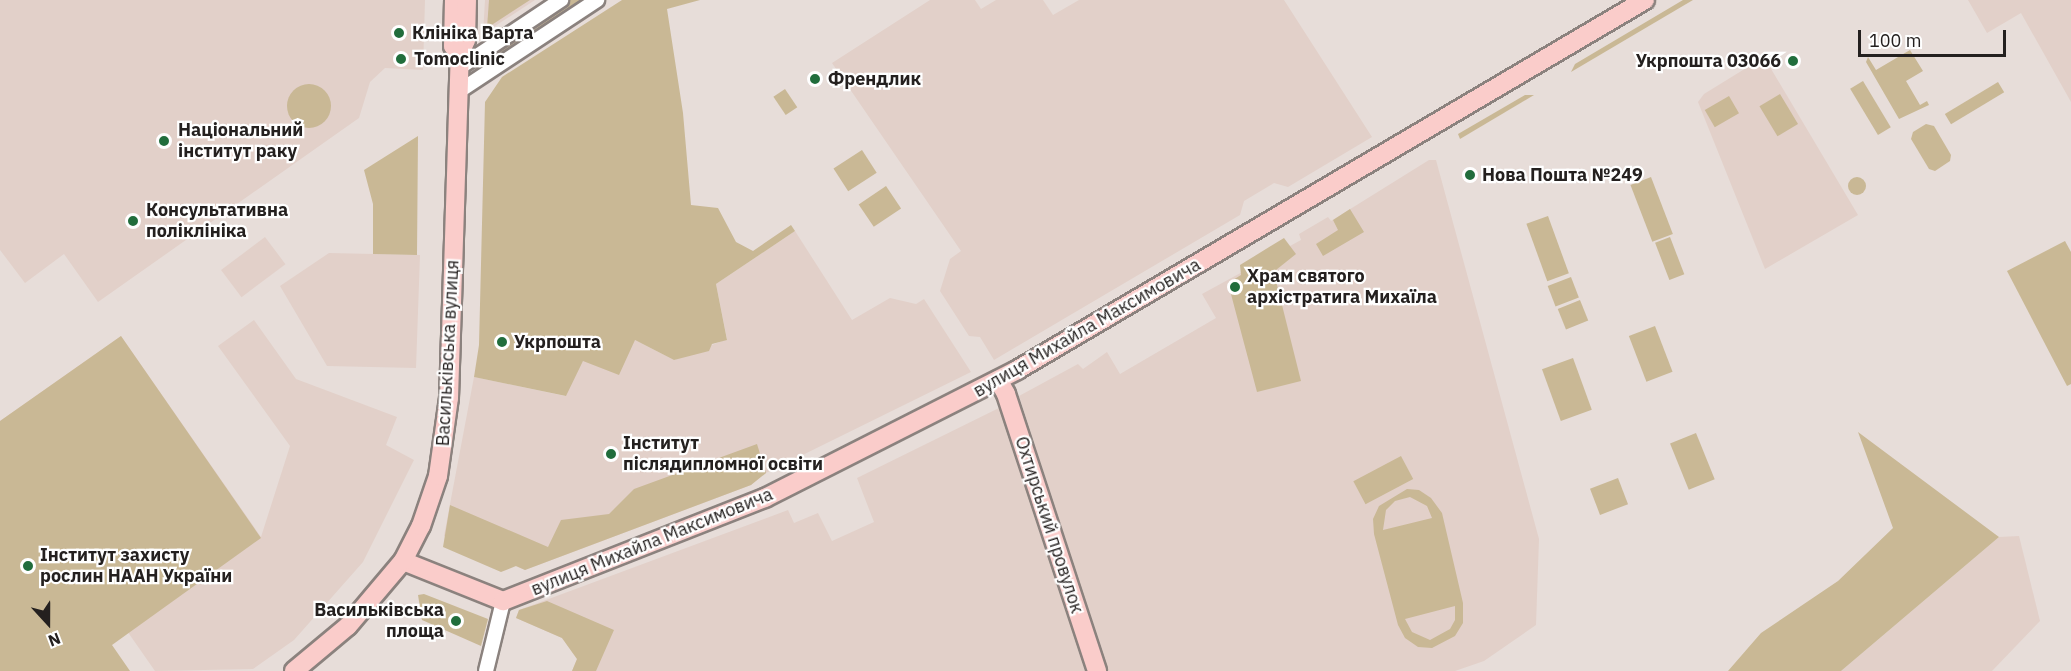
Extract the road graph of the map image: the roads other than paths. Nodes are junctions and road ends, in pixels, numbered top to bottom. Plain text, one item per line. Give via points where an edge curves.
1 (454, 0) edge
2 (468, 0) edge
3 (561, 0) edge
4 (597, 0) edge
5 (1645, 0) edge
6 (460, 61) junction
7 (458, 92) junction
8 (998, 380) junction
9 (403, 561) junction
10 (503, 601) junction
11 (294, 671) edge
12 (486, 671) edge
13 (1097, 671) edge

1 - 6 main road, Васильківська вулиця via 453,46
2 - 6 main road, Васильківська вулиця via 466,40
3 - 6 street
4 - 7 street
5 - 8 main road, вулиця Михайла Максимовича
6 - 7 main road, Васильківська вулиця
7 - 9 main road, Васильківська вулиця via 445,445 430,503
8 - 10 main road, вулиця Михайла Максимовича via 765,498
8 - 13 main road, Охтирський провулок
9 - 10 main road
9 - 11 main road, Васильківська вулиця via 348,626
10 - 12 street

